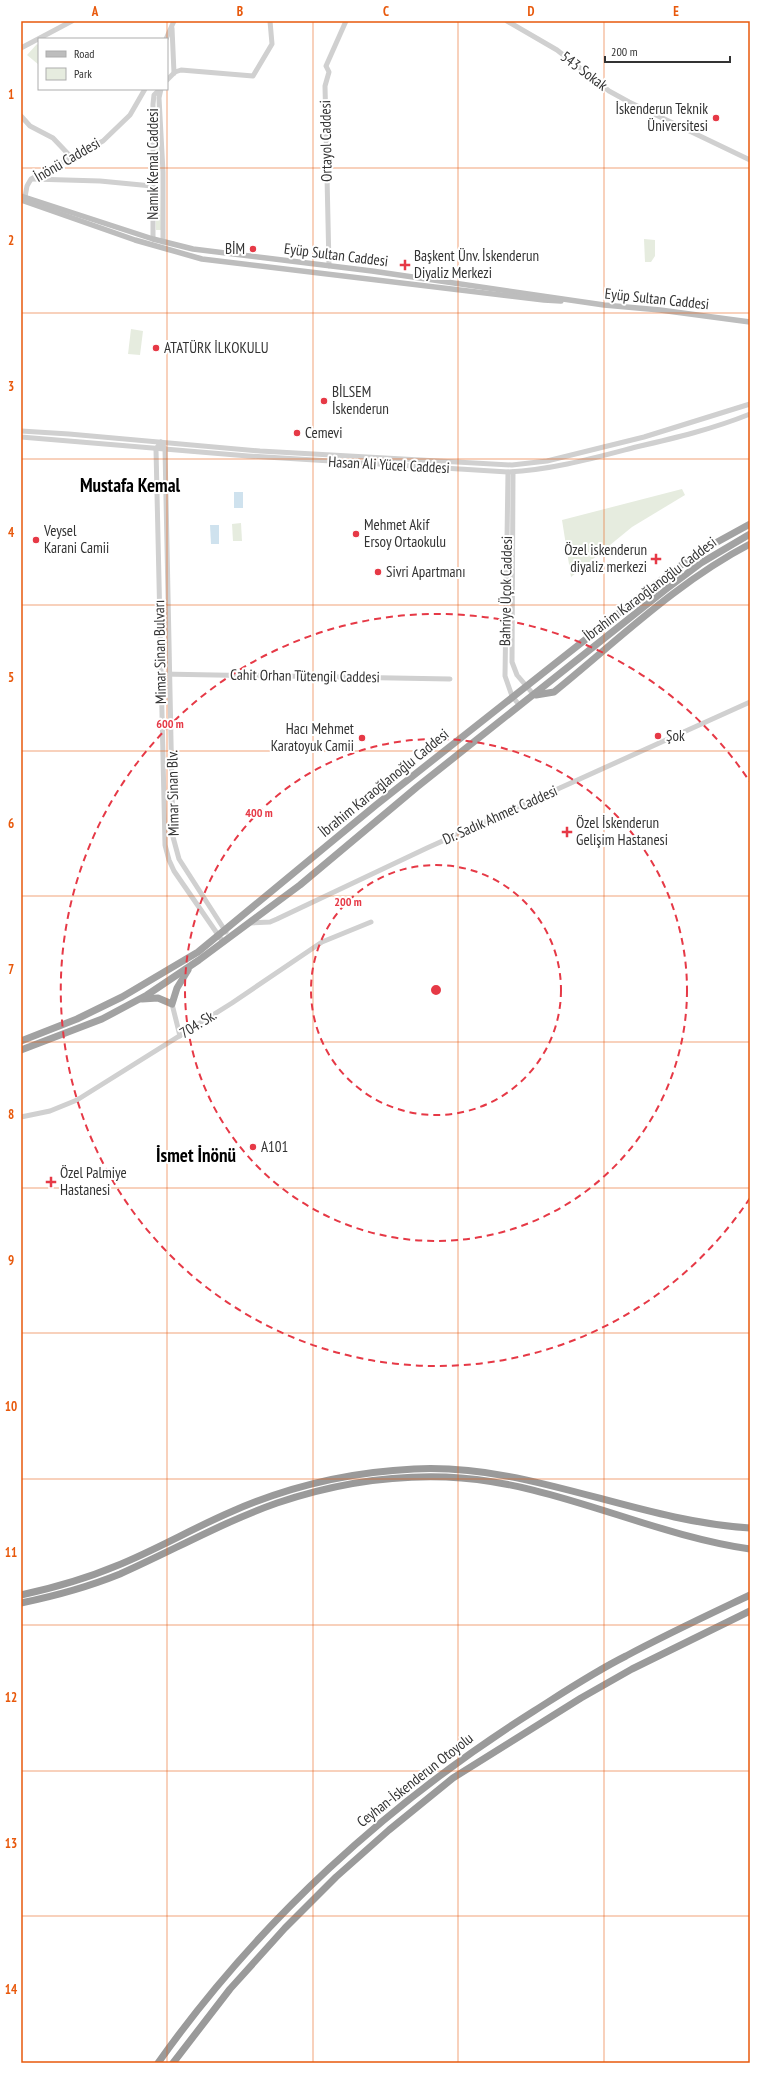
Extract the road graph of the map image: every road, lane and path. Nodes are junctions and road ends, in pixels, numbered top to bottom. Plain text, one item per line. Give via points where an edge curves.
1 (72, 21) edge
2 (174, 21) edge
3 (270, 21) edge
4 (346, 21) edge
5 (507, 21) edge
6 (172, 28) junction
7 (40, 38) edge
8 (167, 38) edge
9 (38, 39) edge
10 (21, 48) edge
11 (174, 73) junction
12 (168, 79) edge
13 (144, 90) edge
14 (158, 90) edge
15 (21, 116) edge
16 (72, 158) junction
17 (750, 160) edge
18 (31, 179) junction
19 (152, 186) junction
20 (22, 198) edge
21 (153, 239) junction
22 (163, 242) junction
23 (329, 266) junction
24 (564, 299) junction
25 (750, 322) edge
26 (750, 404) edge
27 (750, 414) edge
28 (21, 431) edge
29 (21, 437) edge
30 (161, 442) junction
31 (156, 449) junction
32 (165, 449) junction
33 (510, 472) junction
34 (750, 524) edge
35 (750, 534) edge
36 (750, 544) edge
37 (161, 674) junction
38 (170, 674) junction
39 (450, 679) dead end
40 (526, 685) junction
41 (534, 695) junction
42 (512, 696) junction
43 (750, 702) edge
44 (520, 706) junction
45 (249, 922) junction
46 (371, 922) dead end
47 (225, 930) junction
48 (218, 936) junction
49 (230, 937) junction
50 (223, 942) junction
51 (191, 967) junction
52 (138, 1000) junction
53 (172, 1004) junction
54 (180, 1036) junction
55 (21, 1041) edge
56 (21, 1050) edge
57 (21, 1117) edge
58 (750, 1528) edge
59 (750, 1549) edge
60 (21, 1595) edge
61 (750, 1595) edge
62 (21, 1603) edge
63 (750, 1611) edge
64 (158, 2063) edge
65 (173, 2063) edge

1 - 7 street
2 - 6 street
3 - 11 street via 271,47 253,76 181,70
4 - 23 street, Ortayol Caddesi via 326,66
5 - 17 street, 543 Sokak via 557,50 610,91 629,102
6 - 8 street
6 - 11 street
9 - 10 street
11 - 12 street
13 - 16 street, İnönü Caddesi via 130,114 106,138
14 - 19 street, Namık Kemal Caddesi via 154,95 153,104
14 - 22 street
15 - 16 street via 30,126 52,138
16 - 18 street, İnönü Caddesi
18 - 19 street
18 - 20 street, İnönü Caddesi
19 - 21 street, Namık Kemal Caddesi
20 - 21 main road, Eyüp Sultan Caddesi
20 - 24 main road via 135,240 202,259 544,300
21 - 22 main road, Eyüp Sultan Caddesi
22 - 23 main road, Eyüp Sultan Caddesi via 204,251
23 - 24 main road, Eyüp Sultan Caddesi
24 - 25 main road, Eyüp Sultan Caddesi
26 - 30 street via 644,436 547,461 523,464 260,452
27 - 33 street, Hasan Ali Yücel Caddesi via 726,424 599,457 546,469
28 - 30 street
29 - 31 street, Hasan Ali Yücel Caddesi
30 - 31 street
30 - 32 street, Mimar Sinan Blv.
31 - 32 street, Hasan Ali Yücel Caddesi
31 - 37 street, Mimar Sinan Bulvarı
32 - 33 street, Hasan Ali Yücel Caddesi via 326,462
32 - 38 street, Mimar Sinan Blv.
33 - 40 street, Bahriye Üçok Caddesi via 512,662 514,670
33 - 42 street, Bahriye Üçok Caddesi via 505,676
34 - 40 highway, İbrahim Karaoğlanoğlu Caddesi via 699,552
35 - 41 highway, İbrahim Karaoğlanoğlu Caddesi via 714,555 671,586
36 - 41 highway via 706,569 678,589 554,692
37 - 38 street, Cahit Orhan Tütengil Caddesi
37 - 48 street, Mimar Sinan Bulvarı via 166,850 174,871
38 - 39 street, Cahit Orhan Tütengil Caddesi
38 - 47 street, Mimar Sinan Blv. via 175,850 182,865
40 - 41 street, Bahriye Üçok Caddesi
40 - 42 highway, İbrahim Karaoğlanoğlu Caddesi
41 - 44 highway, İbrahim Karaoğlanoğlu Caddesi
42 - 44 street, Bahriye Üçok Caddesi
42 - 47 highway, İbrahim Karaoğlanoğlu Caddesi
43 - 45 street, Dr. Sadık Ahmet Caddesi via 277,919 270,922
44 - 45 highway, İbrahim Karaoğlanoğlu Caddesi via 417,787 300,885
45 - 49 highway, İbrahim Karaoğlanoğlu Caddesi
46 - 54 street, 704. Sk. via 322,942
47 - 48 highway, İbrahim Karaoğlanoğlu Caddesi
47 - 49 street, Mimar Sinan Blv.
48 - 50 street, Mimar Sinan Bulvarı
48 - 55 highway, İbrahim Karaoğlanoğlu Caddesi via 183,962 122,997 77,1019
49 - 50 highway, İbrahim Karaoğlanoğlu Caddesi
50 - 51 highway, İbrahim Karaoğlanoğlu Caddesi
51 - 52 highway, İbrahim Karaoğlanoğlu Caddesi
51 - 53 highway via 177,988
52 - 53 highway via 158,998
52 - 56 highway, İbrahim Karaoğlanoğlu Caddesi via 77,1029
53 - 54 street
54 - 57 street, 704. Sk. via 77,1100 50,1111
58 - 60 highway via 687,1521 512,1476 446,1469 379,1472 308,1484 274,1495 233,1511 114,1567 86,1578
59 - 62 highway via 681,1536 548,1493 511,1485 452,1478 416,1478 348,1485 310,1493 236,1520 82,1588
61 - 64 highway, Ceyhan-İskenderun Otoyolu via 625,1656 573,1686 446,1769 380,1822 276,1921 221,1982
63 - 65 highway, Ceyhan-İskenderun Otoyolu via 632,1669 453,1778 388,1830 285,1928 230,1990

